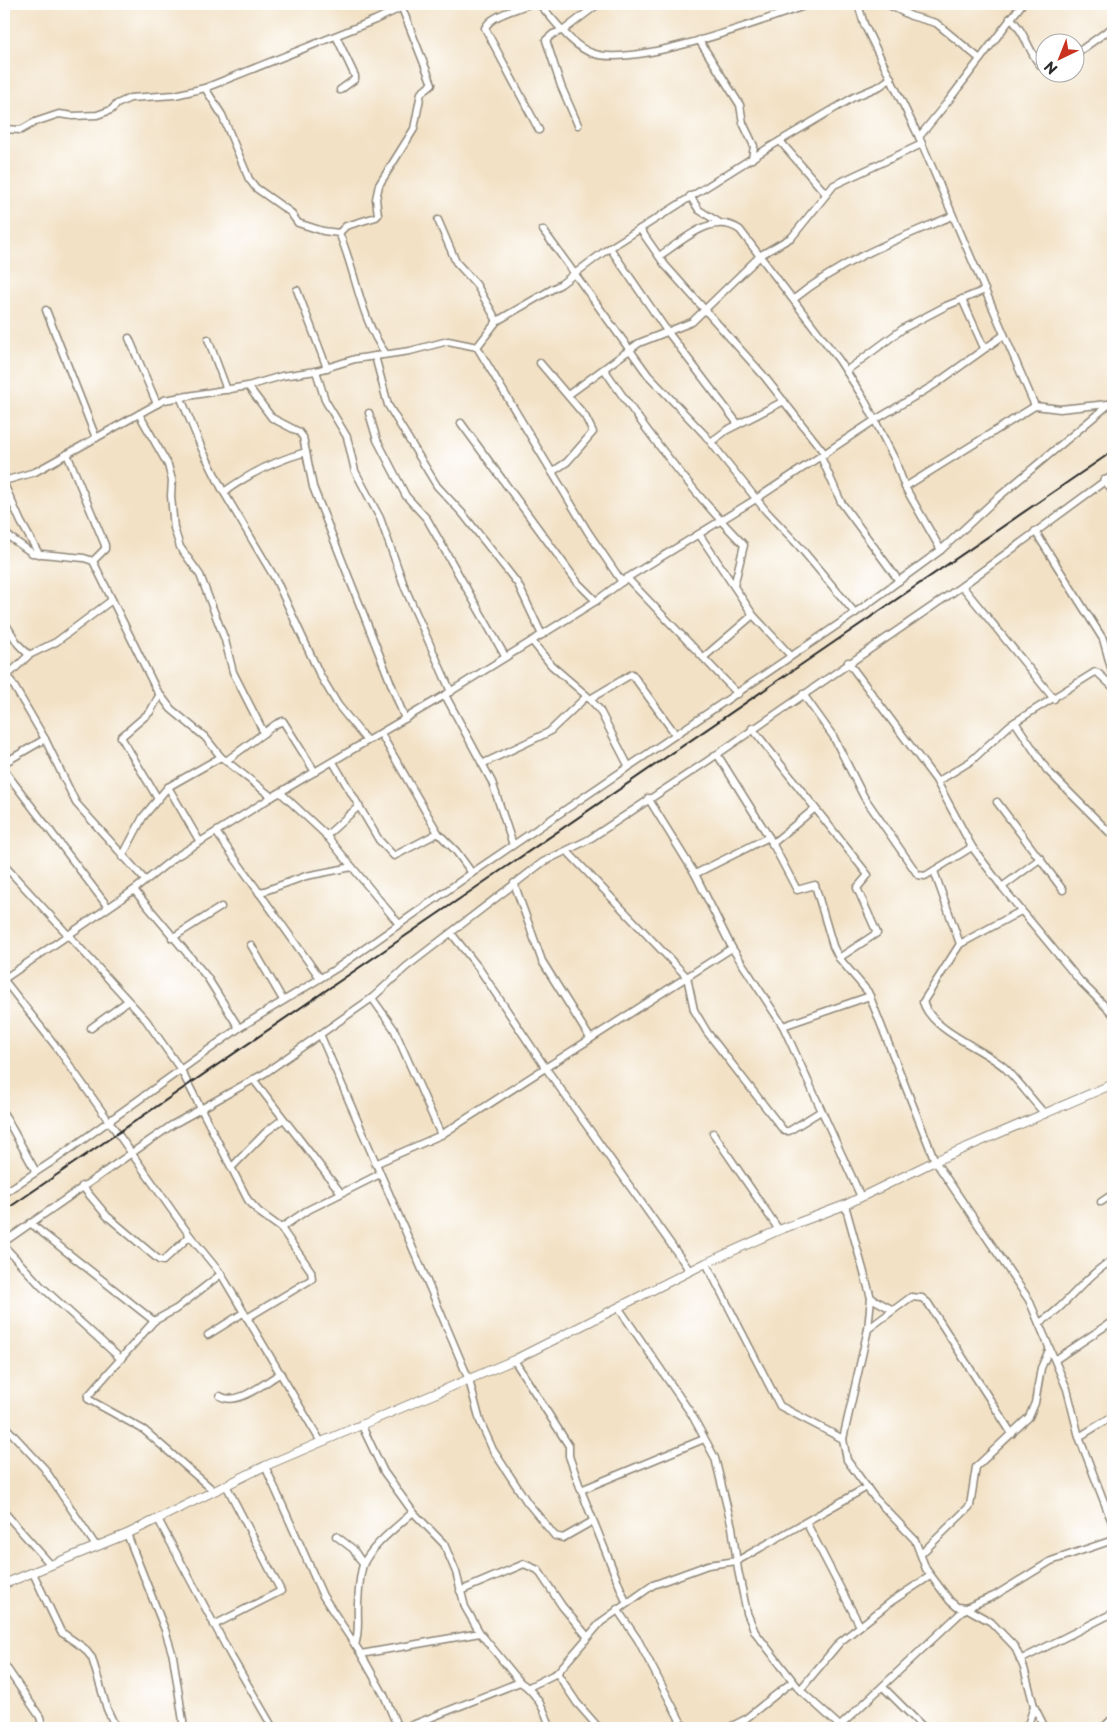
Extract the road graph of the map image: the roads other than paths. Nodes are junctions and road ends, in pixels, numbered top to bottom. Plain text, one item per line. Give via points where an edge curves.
1 (409, 4) edge
2 (529, 4) edge
3 (539, 4) edge
4 (598, 4) edge
5 (810, 4) edge
6 (858, 4) edge
7 (887, 4) edge
8 (1022, 4) edge
9 (398, 7) edge
10 (1010, 18) junction
11 (1113, 27) edge
12 (564, 30) junction
13 (336, 36) junction
14 (699, 40) junction
15 (1084, 48) edge
16 (1034, 55) edge
17 (980, 59) junction
18 (891, 78) junction
19 (205, 88) junction
20 (340, 90) dead end
21 (578, 125) dead end
22 (4, 129) edge
23 (539, 130) dead end
24 (919, 136) junction
25 (780, 141) junction
26 (922, 144) junction
27 (754, 146) junction
28 (768, 148) junction
29 (752, 159) junction
30 (826, 194) junction
31 (690, 196) junction
32 (952, 216) junction
33 (438, 220) dead end
34 (720, 223) junction
35 (640, 229) junction
36 (543, 230) dead end
37 (339, 233) junction
38 (610, 248) junction
39 (761, 255) junction
40 (659, 256) junction
41 (574, 275) junction
42 (297, 290) dead end
43 (985, 290) junction
44 (794, 299) junction
45 (962, 299) junction
46 (46, 310) dead end
47 (707, 310) junction
48 (497, 321) junction
49 (667, 331) junction
50 (1004, 335) junction
51 (129, 338) dead end
52 (208, 339) dead end
53 (477, 347) junction
54 (984, 348) junction
55 (630, 350) junction
56 (386, 354) junction
57 (375, 356) junction
58 (540, 363) dead end
59 (327, 368) junction
60 (604, 369) junction
61 (846, 371) junction
62 (316, 372) junction
63 (248, 386) junction
64 (227, 390) junction
65 (568, 395) junction
66 (180, 396) junction
67 (784, 400) junction
68 (1111, 402) edge
69 (157, 404) junction
70 (1036, 406) junction
71 (369, 413) dead end
72 (139, 414) junction
73 (875, 420) junction
74 (461, 423) dead end
75 (738, 424) junction
76 (96, 438) junction
77 (710, 442) junction
78 (306, 452) junction
79 (67, 454) junction
80 (823, 456) junction
81 (552, 472) junction
82 (1113, 474) edge
83 (1104, 480) junction
84 (4, 482) edge
85 (905, 487) junction
86 (1113, 490) edge
87 (224, 492) junction
88 (756, 499) junction
89 (720, 521) junction
90 (1035, 531) junction
91 (4, 533) edge
92 (699, 534) junction
93 (942, 550) junction
94 (39, 554) junction
95 (93, 561) junction
96 (624, 580) junction
97 (899, 581) junction
98 (734, 586) junction
99 (962, 586) junction
100 (112, 600) junction
101 (596, 601) junction
102 (855, 613) junction
103 (753, 615) junction
104 (4, 621) edge
105 (542, 634) junction
106 (532, 641) junction
107 (28, 655) junction
108 (505, 656) junction
109 (791, 656) junction
110 (704, 657) junction
111 (848, 662) junction
112 (6, 675) edge
113 (1113, 675) edge
114 (1113, 687) edge
115 (160, 694) junction
116 (448, 694) junction
117 (738, 694) junction
118 (803, 694) junction
119 (589, 698) junction
120 (1054, 699) junction
121 (406, 719) junction
122 (1015, 722) junction
123 (752, 728) junction
124 (264, 733) junction
125 (381, 734) junction
126 (676, 735) junction
127 (45, 739) junction
128 (367, 741) junction
129 (717, 754) junction
130 (224, 759) junction
131 (333, 762) junction
132 (4, 763) edge
133 (482, 764) junction
134 (629, 767) junction
135 (4, 770) edge
136 (315, 772) junction
137 (937, 782) junction
138 (168, 787) junction
139 (280, 793) junction
140 (272, 797) junction
141 (648, 798) junction
142 (158, 799) junction
143 (997, 802) dead end
144 (359, 806) junction
145 (814, 809) junction
146 (216, 832) junction
147 (438, 833) junction
148 (326, 836) junction
149 (1113, 836) edge
150 (771, 840) junction
151 (200, 842) junction
152 (513, 845) junction
153 (972, 847) junction
154 (567, 851) junction
155 (122, 856) junction
156 (1041, 858) junction
157 (4, 865) edge
158 (352, 867) junction
159 (934, 871) junction
160 (472, 873) junction
161 (695, 874) junction
162 (145, 880) junction
163 (514, 883) junction
164 (1002, 887) junction
165 (134, 890) junction
166 (1063, 890) dead end
167 (259, 893) junction
168 (108, 907) junction
169 (221, 907) dead end
170 (1021, 912) junction
171 (399, 924) junction
172 (451, 933) junction
173 (68, 934) junction
174 (172, 938) junction
175 (960, 944) junction
176 (251, 945) dead end
177 (732, 948) junction
178 (839, 958) junction
179 (687, 977) junction
180 (320, 978) junction
181 (4, 979) edge
182 (870, 996) junction
183 (372, 998) junction
184 (284, 1000) junction
185 (128, 1001) junction
186 (1113, 1014) edge
187 (782, 1026) junction
188 (91, 1028) dead end
189 (239, 1028) junction
190 (320, 1034) junction
191 (590, 1038) junction
192 (545, 1066) junction
193 (181, 1070) junction
194 (253, 1079) junction
195 (1113, 1084) edge
196 (200, 1108) junction
197 (821, 1111) junction
198 (4, 1114) edge
199 (1045, 1114) junction
200 (283, 1119) junction
201 (109, 1121) junction
202 (713, 1133) dead end
203 (441, 1135) junction
204 (131, 1154) junction
205 (935, 1161) junction
206 (375, 1164) junction
207 (232, 1166) junction
208 (36, 1172) junction
209 (380, 1174) junction
210 (82, 1186) junction
211 (4, 1193) edge
212 (341, 1193) junction
213 (1113, 1194) edge
214 (861, 1196) junction
215 (1101, 1202) dead end
216 (845, 1205) junction
217 (30, 1223) junction
218 (281, 1228) junction
219 (779, 1230) junction
220 (190, 1236) junction
221 (4, 1244) edge
222 (1113, 1260) edge
223 (706, 1262) junction
224 (690, 1270) junction
225 (221, 1274) junction
226 (871, 1298) junction
227 (618, 1307) junction
228 (893, 1310) junction
229 (245, 1315) junction
230 (154, 1321) junction
231 (1113, 1321) edge
232 (1039, 1323) junction
233 (868, 1328) junction
234 (208, 1335) dead end
235 (1049, 1350) junction
236 (121, 1359) junction
237 (514, 1360) junction
238 (1055, 1360) junction
239 (281, 1373) junction
240 (468, 1380) junction
241 (220, 1396) dead end
242 (1113, 1416) edge
243 (361, 1424) junction
244 (4, 1425) edge
245 (1012, 1434) junction
246 (1079, 1437) junction
247 (704, 1439) junction
248 (843, 1439) junction
249 (321, 1442) junction
250 (265, 1466) junction
251 (226, 1485) junction
252 (867, 1487) junction
253 (581, 1490) junction
254 (214, 1491) junction
255 (4, 1512) edge
256 (412, 1512) junction
257 (158, 1519) junction
258 (593, 1521) junction
259 (806, 1522) junction
260 (1113, 1524) edge
261 (127, 1534) junction
262 (336, 1536) dead end
263 (1113, 1540) edge
264 (96, 1546) junction
265 (921, 1554) junction
266 (737, 1561) junction
267 (363, 1564) junction
268 (51, 1565) junction
269 (33, 1573) junction
270 (930, 1576) junction
271 (4, 1584) edge
272 (460, 1591) junction
273 (626, 1602) junction
274 (966, 1608) junction
275 (617, 1609) junction
276 (1113, 1613) edge
277 (214, 1625) junction
278 (860, 1626) junction
279 (480, 1633) junction
280 (587, 1636) junction
281 (355, 1645) junction
282 (361, 1654) junction
283 (1020, 1660) junction
284 (4, 1664) edge
285 (557, 1673) junction
286 (793, 1681) junction
287 (520, 1682) junction
288 (529, 1687) junction
289 (883, 1687) junction
290 (800, 1690) junction
291 (1034, 1706) junction
292 (1113, 1718) edge
293 (840, 1727) edge
294 (43, 1728) edge
295 (116, 1728) edge
296 (184, 1728) edge
297 (273, 1728) edge
298 (398, 1728) edge
299 (405, 1728) edge
300 (550, 1728) edge
301 (598, 1728) edge
302 (684, 1728) edge
303 (728, 1728) edge
304 (924, 1728) edge
305 (1027, 1728) edge
306 (1045, 1728) edge
307 (1103, 1728) edge

1 - 9 street
2 - 23 street via 499,17 485,28
3 - 12 street
4 - 12 street
5 - 14 street
6 - 18 street via 864,24
7 - 17 street via 911,16 936,23
8 - 10 street
9 - 13 street
9 - 37 street via 432,84 421,93 414,129 379,185 376,199 378,215 346,226
10 - 16 street via 1020,28
10 - 17 street
11 - 15 street
12 - 14 street via 588,52 606,56 663,50
12 - 21 street via 547,37 546,44
13 - 19 street
13 - 20 street via 355,76
14 - 27 street via 740,105
17 - 24 street
18 - 24 street
18 - 25 street
19 - 22 street via 175,95 124,100 97,115 60,114 21,130
19 - 37 street via 222,115 249,179 256,188 284,207 298,223
24 - 26 street
25 - 28 street
25 - 30 street
26 - 30 street via 841,181
26 - 32 street
27 - 28 street
27 - 29 street
28 - 29 street
29 - 31 street
30 - 39 street via 792,237
31 - 34 street via 700,210
31 - 35 street
32 - 43 street
32 - 44 street via 889,242 847,264 821,278
33 - 48 street via 456,262 476,284
34 - 39 street via 731,224 740,230
34 - 40 street via 700,229
35 - 38 street
35 - 40 street
36 - 41 street
37 - 56 street via 372,329
38 - 41 street
38 - 49 street
39 - 44 street
39 - 47 street
40 - 47 street
41 - 48 street
41 - 55 street
42 - 59 street
43 - 45 street
43 - 50 street
44 - 61 street
45 - 54 street
45 - 61 street via 904,328
46 - 76 street
47 - 49 street via 687,325
47 - 67 street
48 - 53 street
49 - 55 street
49 - 75 street
50 - 54 street
50 - 70 street
51 - 69 street
52 - 64 street
53 - 56 street via 448,341
53 - 81 street
54 - 73 street via 934,385
55 - 60 street
55 - 77 street via 648,375
56 - 57 street
57 - 59 street
57 - 105 street via 388,405 437,486 518,584
58 - 65 street
59 - 62 street
60 - 65 street
60 - 89 street
61 - 73 street
62 - 63 street via 282,376
62 - 116 street via 326,400 347,437 355,471 380,518
63 - 64 street
63 - 78 street via 272,418 302,435
64 - 66 street
65 - 81 street via 593,432 567,462
66 - 69 street
66 - 87 street
67 - 75 street
67 - 80 street
68 - 70 street via 1060,409
68 - 93 street via 995,500
69 - 72 street
70 - 85 street
71 - 108 street via 377,440 406,496 427,519
72 - 76 street
72 - 124 street via 168,465 172,480 173,518 180,548 200,576 226,640 233,672
73 - 80 street
73 - 85 street
74 - 101 street via 578,583
75 - 77 street
76 - 79 street
77 - 88 street
78 - 87 street via 275,461
78 - 121 street via 313,487
79 - 84 street via 34,472
79 - 95 street via 104,545
80 - 88 street
80 - 97 street via 841,502
81 - 96 street
82 - 83 street
83 - 86 street
83 - 90 street
84 - 94 street
85 - 93 street
87 - 128 street via 276,580 320,675 338,705
88 - 89 street
88 - 102 street
89 - 92 street
89 - 98 street via 744,545
90 - 99 street
90 - 113 street via 1103,639
91 - 94 street via 25,550
92 - 96 street
92 - 98 street
93 - 97 street
94 - 95 street
95 - 100 street
96 - 101 street
96 - 110 street
97 - 102 street
98 - 103 street
99 - 111 street
99 - 120 street
100 - 107 street via 56,642
100 - 115 street
101 - 105 street
102 - 109 street
103 - 109 street
103 - 110 street
104 - 107 street
105 - 106 street
106 - 108 street
106 - 119 street via 551,665
107 - 112 street
108 - 116 street
109 - 117 street
110 - 117 street
111 - 118 street
111 - 137 street
112 - 127 street
114 - 120 street via 1095,672
115 - 130 street via 174,712
115 - 142 street via 150,712 121,737
116 - 121 street
116 - 133 street
117 - 126 street
118 - 123 street
118 - 159 street via 833,736 864,798 918,874 925,876
119 - 126 street via 632,674
119 - 133 street via 549,732
119 - 134 street via 599,709
120 - 122 street
121 - 125 street
122 - 137 street via 971,761
122 - 149 street via 1047,770
123 - 129 street
123 - 145 street
124 - 130 street
124 - 136 street via 284,721
125 - 128 street
125 - 147 street
126 - 134 street
127 - 132 street
127 - 155 street via 76,803
128 - 131 street
129 - 141 street
129 - 150 street
130 - 138 street
130 - 140 street
131 - 136 street
131 - 144 street
133 - 152 street via 492,782
134 - 152 street
135 - 168 street
136 - 139 street
137 - 153 street
138 - 142 street
138 - 151 street
139 - 140 street
139 - 148 street
140 - 146 street
141 - 154 street
141 - 161 street
142 - 155 street via 136,829
143 - 156 street
144 - 147 street via 379,840 394,856
144 - 148 street
145 - 150 street
145 - 178 street via 868,875 857,888 877,933
146 - 151 street
146 - 167 street
147 - 160 street
148 - 158 street
150 - 161 street
150 - 178 street via 797,890 815,884 832,946
151 - 162 street
152 - 160 street
153 - 159 street
153 - 164 street
154 - 163 street via 543,862
154 - 179 street
155 - 162 street
156 - 164 street
156 - 166 street
157 - 173 street
158 - 167 street via 306,876
158 - 171 street
159 - 175 street
160 - 171 street
161 - 177 street
162 - 165 street
163 - 172 street
163 - 191 street via 542,961
164 - 170 street
165 - 168 street
165 - 174 street
167 - 180 street
168 - 173 street
169 - 174 street
170 - 175 street
170 - 186 street
171 - 180 street
172 - 183 street
172 - 192 street
173 - 181 street
173 - 185 street
174 - 189 street via 207,978
175 - 199 street via 923,1002 925,1008 958,1038 1004,1068
176 - 184 street
177 - 179 street
177 - 187 street
178 - 182 street
179 - 191 street
179 - 197 street via 694,1010 707,1032 784,1130 789,1131
180 - 184 street
181 - 201 street
182 - 187 street
182 - 205 street
183 - 190 street
183 - 203 street via 394,1029
184 - 189 street
185 - 188 street
185 - 193 street via 146,1020
187 - 197 street
189 - 193 street
190 - 194 street
190 - 206 street
191 - 192 street
192 - 203 street
192 - 224 street
193 - 196 street
193 - 201 street
194 - 196 street
194 - 200 street
195 - 199 street
196 - 204 street
196 - 207 street
197 - 214 street
198 - 208 street
199 - 205 street
200 - 207 street
200 - 212 street
201 - 204 street
201 - 208 street
202 - 219 street
203 - 206 street
204 - 210 street
204 - 220 street
205 - 214 street
205 - 232 street via 1029,1300
206 - 209 street
207 - 218 street via 253,1206
208 - 211 street
209 - 212 street
209 - 240 street
210 - 217 street
210 - 220 street via 107,1216 159,1260
212 - 218 street
213 - 215 street
214 - 216 street
216 - 219 street
216 - 226 street
217 - 221 street
217 - 230 street
218 - 229 street via 311,1271 312,1279
219 - 223 street
220 - 225 street
221 - 236 street via 41,1286
222 - 232 street via 1053,1315
223 - 224 street
223 - 248 street via 780,1406
224 - 227 street
225 - 229 street
225 - 230 street via 176,1309
226 - 228 street
226 - 233 street
227 - 237 street
227 - 247 street via 692,1415
228 - 233 street
228 - 245 street via 911,1297 922,1298 928,1303
229 - 234 street
229 - 239 street
230 - 236 street
231 - 238 street
232 - 235 street
233 - 248 street
235 - 238 street
235 - 245 street via 1041,1368 1029,1417
236 - 254 street via 88,1399 144,1430
237 - 240 street
237 - 253 street via 569,1446 569,1456
238 - 246 street via 1067,1389
239 - 241 street via 235,1399
239 - 249 street
240 - 243 street
240 - 258 street via 493,1450 527,1502 555,1536 563,1538
242 - 246 street
243 - 249 street
243 - 256 street via 384,1472
244 - 264 street via 44,1468
245 - 265 street via 976,1467 970,1506
246 - 260 street
247 - 253 street
247 - 266 street via 715,1458 724,1491
248 - 252 street via 847,1460
249 - 250 street
250 - 251 street
250 - 281 street via 323,1596
251 - 254 street
251 - 277 street via 281,1591
252 - 259 street
252 - 265 street via 908,1530
253 - 258 street
254 - 257 street
255 - 268 street
256 - 267 street
256 - 272 street via 444,1544
257 - 261 street
257 - 277 street
258 - 273 street
259 - 266 street
259 - 278 street
261 - 264 street
261 - 296 street via 166,1630
262 - 267 street via 353,1548
263 - 274 street via 1051,1561 994,1596
264 - 268 street
265 - 270 street
266 - 273 street via 708,1565 672,1577
266 - 286 street via 747,1613 755,1632
267 - 281 street via 357,1613 359,1632
268 - 269 street
269 - 271 street
269 - 295 street via 61,1632 84,1648 92,1658
270 - 274 street via 950,1601 957,1607
270 - 278 street
272 - 279 street
272 - 280 street via 524,1564 530,1565 538,1570
273 - 275 street
274 - 283 street via 991,1622 1014,1647
274 - 289 street
275 - 280 street
275 - 302 street via 638,1640
276 - 283 street
277 - 297 street
278 - 290 street via 840,1642
279 - 282 street
279 - 287 street
280 - 285 street
281 - 282 street
282 - 298 street via 384,1694
283 - 291 street
284 - 294 street via 40,1717
285 - 288 street
285 - 301 street
286 - 290 street
286 - 303 street via 744,1720
287 - 288 street
287 - 299 street
288 - 300 street
289 - 293 street
289 - 304 street
290 - 293 street
291 - 305 street
291 - 306 street
292 - 307 street

